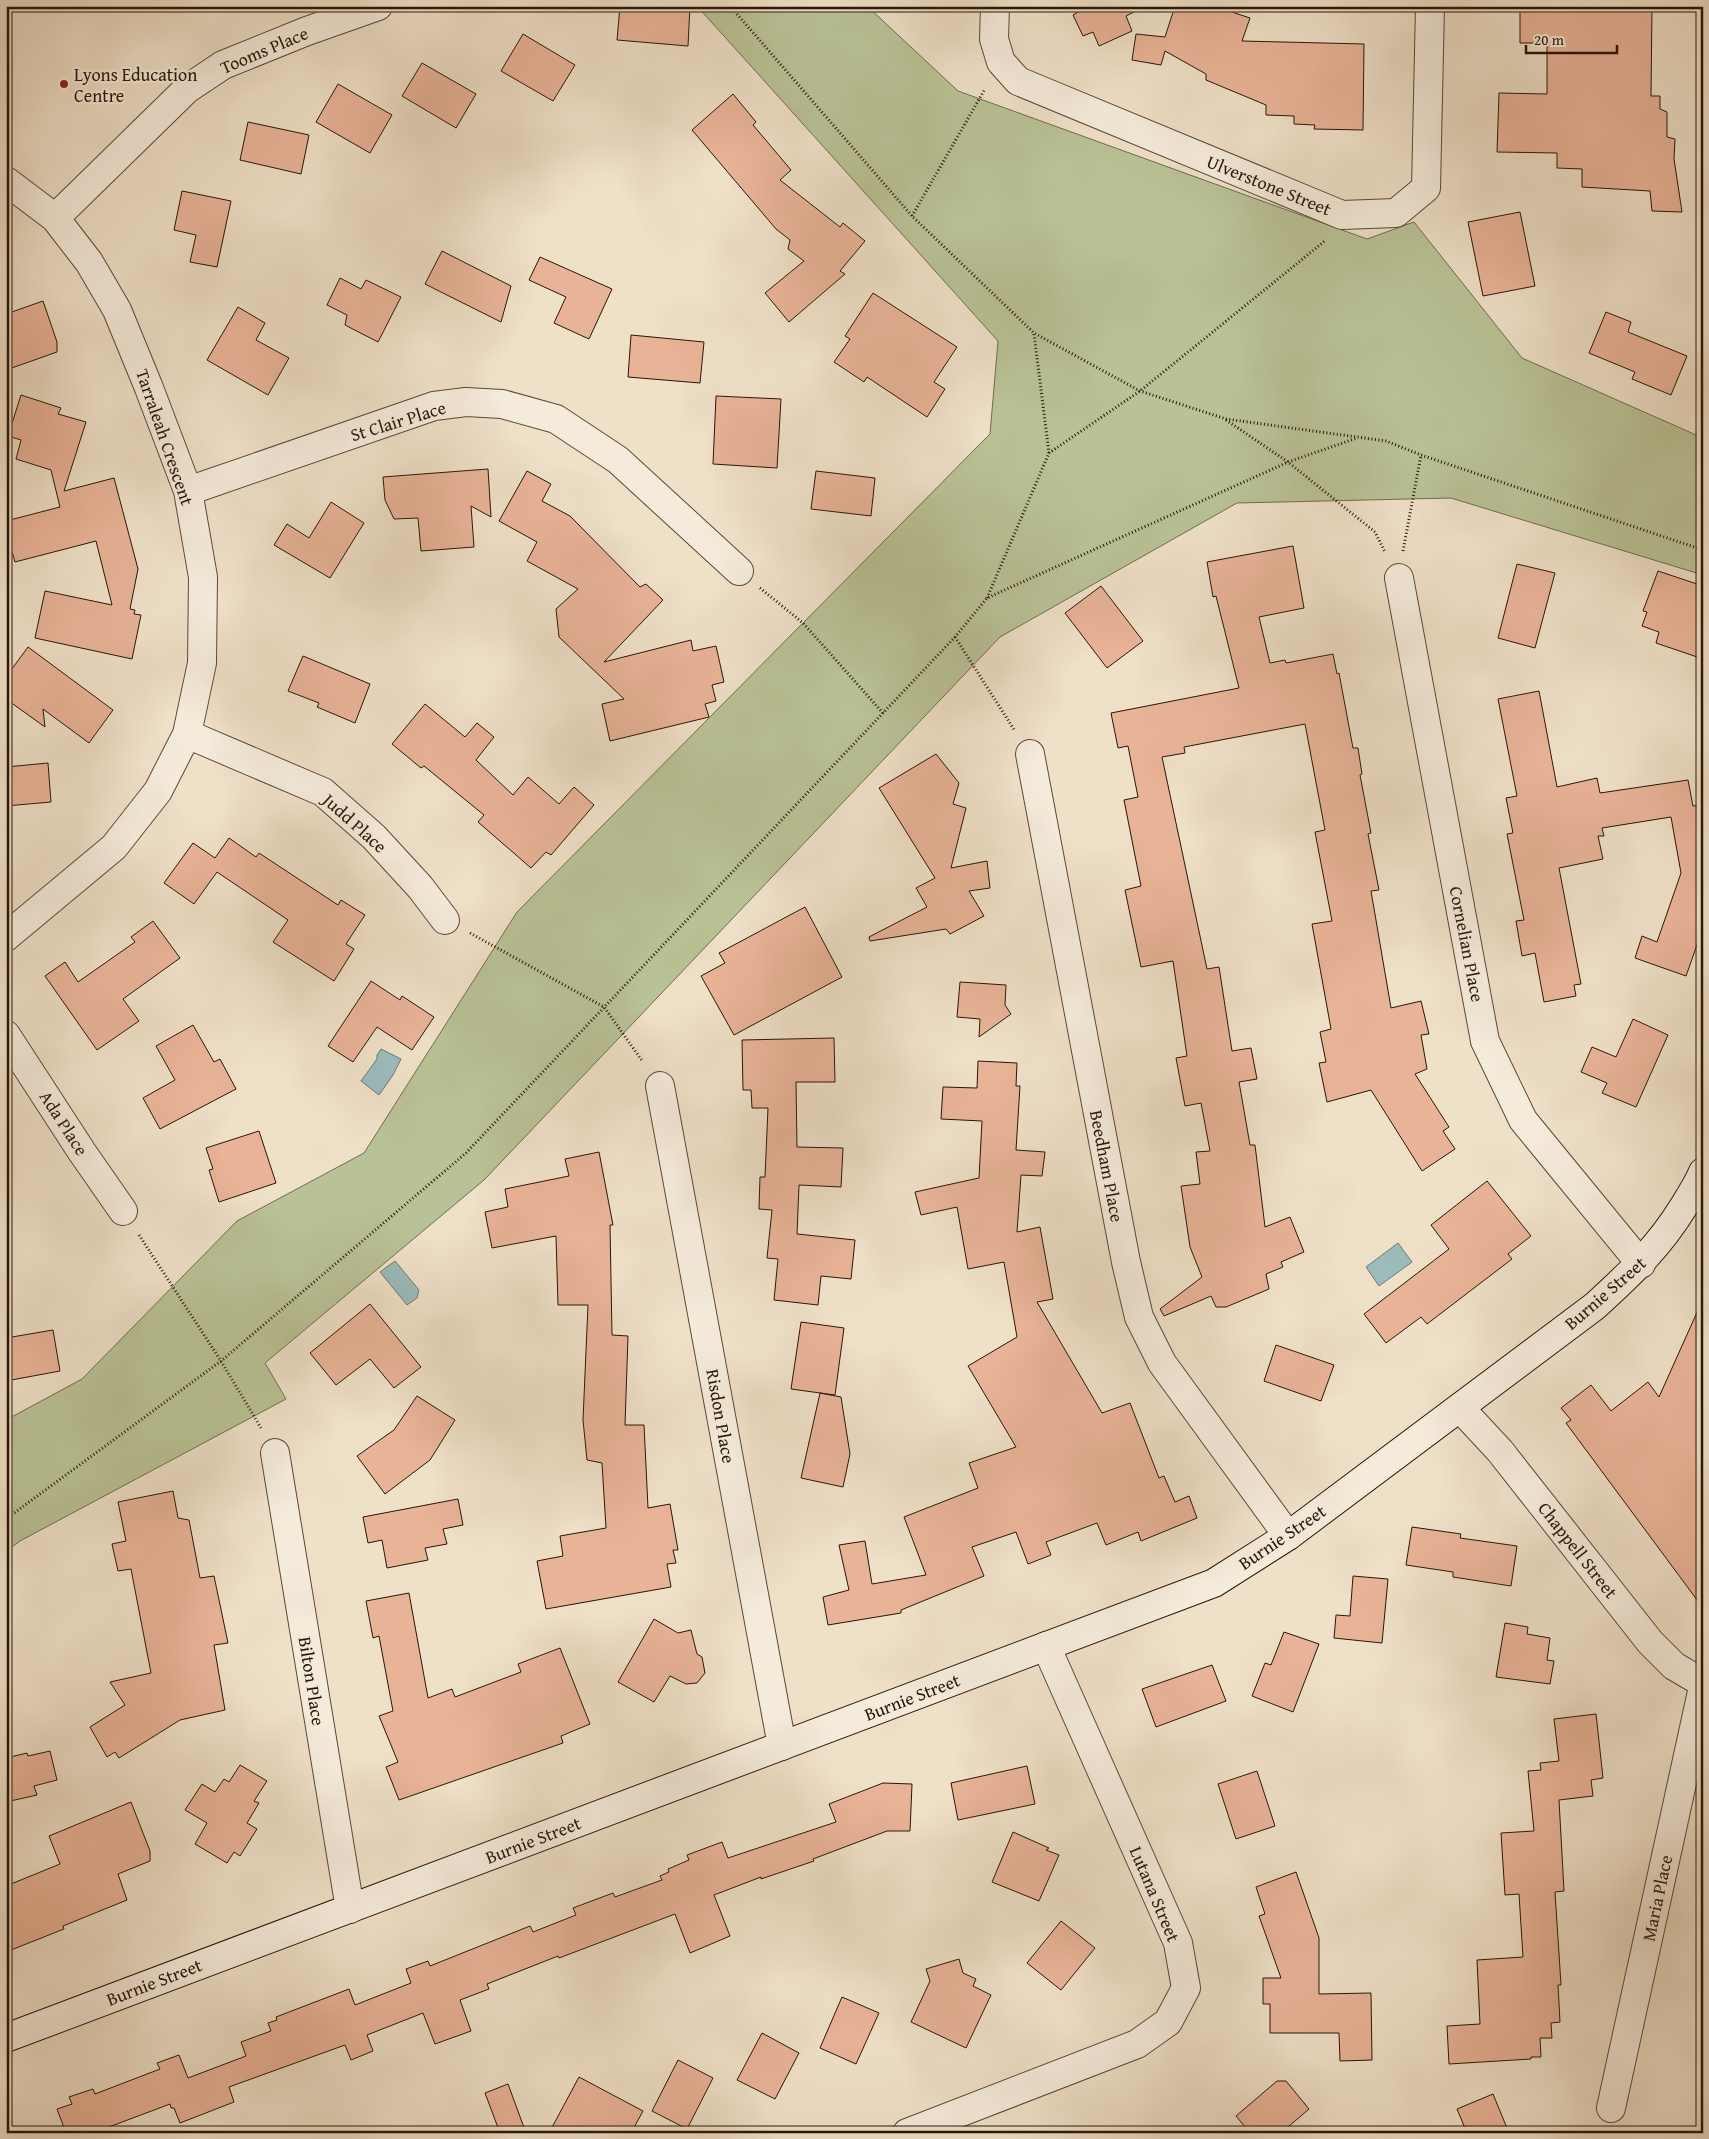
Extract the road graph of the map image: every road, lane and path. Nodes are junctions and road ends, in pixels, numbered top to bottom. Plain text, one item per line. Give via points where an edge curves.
1 (378, 6) edge
2 (730, 6) edge
3 (995, 6) edge
4 (1430, 6) edge
5 (1001, 62) junction
6 (6, 181) edge
7 (1342, 215) junction
8 (912, 216) junction
9 (55, 218) junction
10 (1034, 333) junction
11 (1140, 391) junction
12 (1226, 419) junction
13 (1357, 438) junction
14 (1048, 453) junction
15 (1421, 455) junction
16 (1288, 462) junction
17 (188, 492) junction
18 (1703, 550) edge
19 (739, 571) joint
20 (1399, 578) junction
21 (987, 598) junction
22 (955, 636) junction
23 (884, 713) junction
24 (187, 734) junction
25 (1030, 754) joint
26 (445, 920) joint
27 (6, 936) edge
28 (604, 1007) junction
29 (6, 1035) edge
30 (660, 1086) joint
31 (1703, 1172) edge
32 (123, 1211) joint
33 (1641, 1264) junction
34 (222, 1360) junction
35 (1460, 1408) junction
36 (275, 1452) joint
37 (6, 1519) edge
38 (1288, 1536) junction
39 (1046, 1646) junction
40 (1703, 1685) edge
41 (782, 1746) junction
42 (350, 1909) junction
43 (6, 2038) edge
44 (1612, 2108) dead end
45 (907, 2133) edge

1 - 9 street, Tooms Place via 223,65 187,89
2 - 8 path
3 - 5 street, Ulverstone Street via 994,39
4 - 7 street, Ulverstone Street via 1426,188 1396,213
5 - 7 street, Ulverstone Street via 1018,81
5 - 8 path
6 - 9 street, Tarraleah Crescent
7 - 11 path via 1336,232
8 - 10 path
9 - 17 street, Tarraleah Crescent via 90,262 117,310
10 - 11 path
10 - 14 path
11 - 12 path
11 - 14 path
12 - 13 path
12 - 16 path
13 - 15 path via 1386,441
13 - 16 path
14 - 21 path
15 - 18 path
15 - 20 path
16 - 20 path via 1375,532
16 - 21 path
17 - 19 street, St Clair Place via 434,406 466,402 502,404 556,419 618,460
17 - 24 street, Tarraleah Crescent via 203,587 202,663
19 - 23 path via 803,623
20 - 33 street, Cornelian Place via 1485,1041 1523,1120
21 - 22 path
22 - 23 path
22 - 25 path
23 - 28 path
24 - 26 street, Judd Place via 323,792 374,836
24 - 27 street, Tarraleah Crescent via 158,791 114,847
25 - 38 street, Beedham Place via 1139,1317 1162,1363
26 - 28 path
28 - 30 path
28 - 34 path via 466,1153
29 - 32 street, Ada Place
30 - 41 street, Risdon Place
31 - 33 street, Burnie Street via 1672,1225
32 - 34 path
33 - 35 street, Burnie Street via 1595,1306
34 - 36 path
34 - 37 path
35 - 38 street, Burnie Street
35 - 40 street, Chappell Street via 1500,1450 1650,1642 1674,1666
36 - 42 street, Bilton Place
38 - 39 street, Burnie Street via 1214,1583
39 - 41 street, Burnie Street
39 - 45 street, Lutana Street via 1178,1943 1186,1988 1168,2022 1137,2044
40 - 44 street, Maria Place
41 - 42 street, Burnie Street
42 - 43 street, Burnie Street

